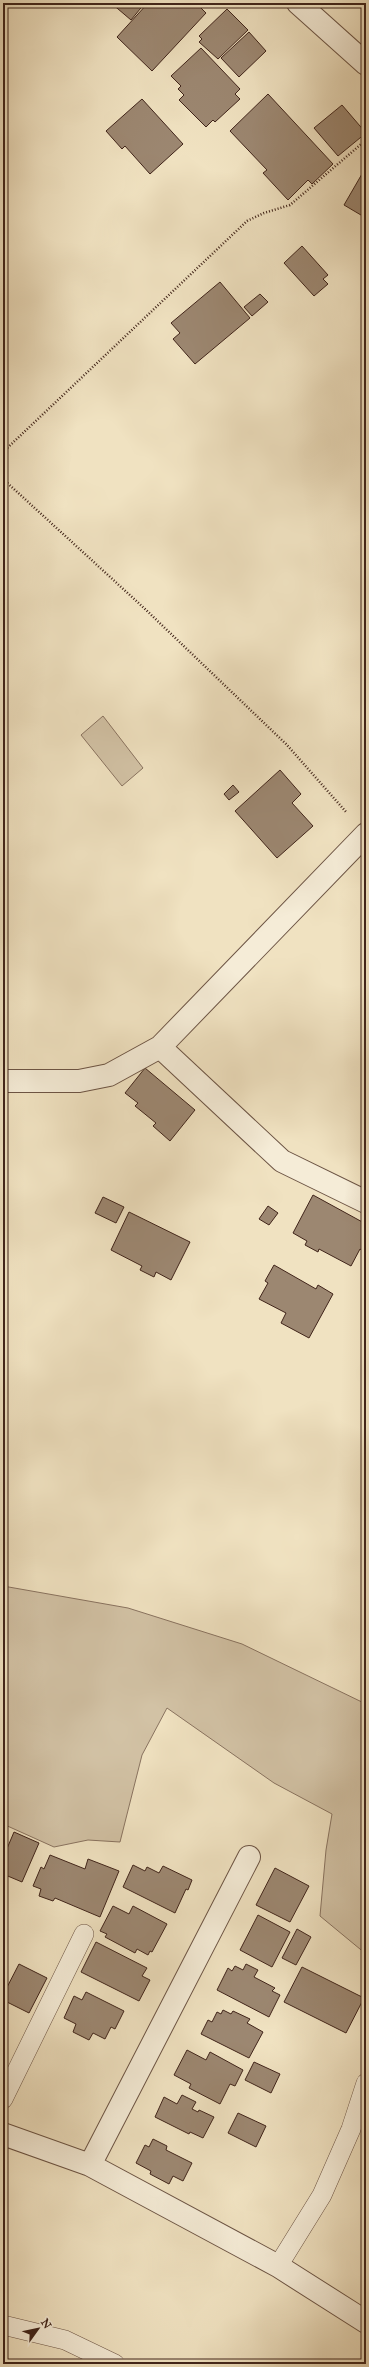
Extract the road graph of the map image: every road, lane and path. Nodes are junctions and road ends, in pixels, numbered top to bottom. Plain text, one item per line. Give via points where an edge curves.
1 (298, 3) edge
2 (366, 64) edge
3 (366, 140) edge
4 (3, 452) edge
5 (3, 479) edge
6 (366, 834) edge
7 (160, 1047) junction
8 (3, 1081) edge
9 (366, 1202) edge
10 (249, 1857) dead end
11 (84, 1934) dead end
12 (366, 2083) edge
13 (3, 2099) edge
14 (3, 2134) edge
15 (90, 2165) junction
16 (278, 2266) junction
17 (366, 2322) edge
18 (3, 2325) edge
19 (115, 2364) edge

1 - 2 street
3 - 4 path via 290,205 247,221
5 - 6 path via 144,608 286,744
6 - 7 street
7 - 8 street via 109,1075 79,1081
7 - 9 street via 282,1161
10 - 15 street
11 - 13 lane
12 - 16 lane via 351,2130 322,2195
14 - 15 street
15 - 16 street
16 - 17 street
18 - 19 lane via 65,2340

